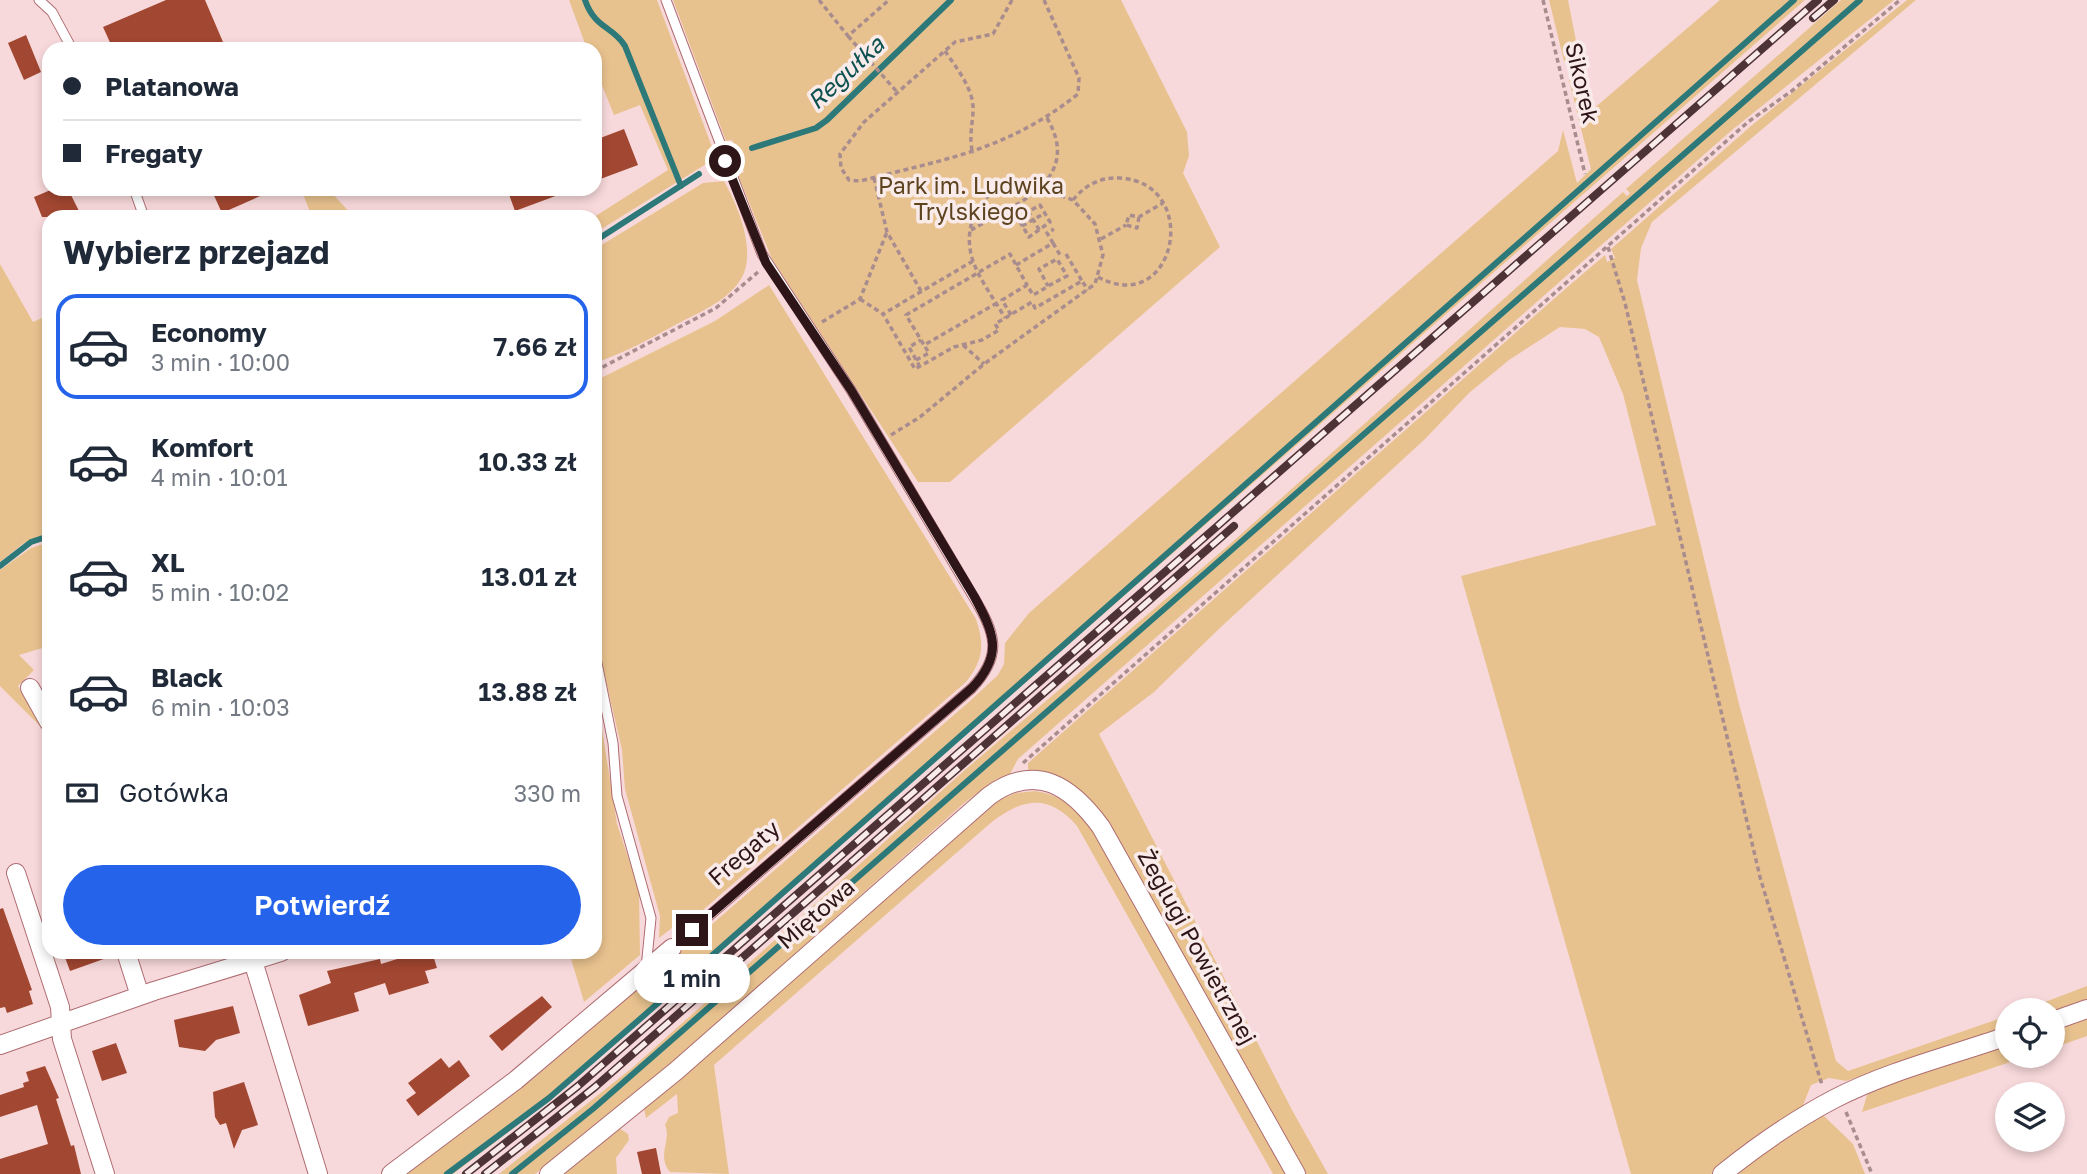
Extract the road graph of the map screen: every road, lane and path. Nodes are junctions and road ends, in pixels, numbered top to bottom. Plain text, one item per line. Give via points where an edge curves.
1 (39, 0) edge
2 (666, 0) edge
3 (819, 0) edge
4 (889, 0) edge
5 (1012, 0) edge
6 (1044, 0) edge
7 (1543, 0) edge
8 (1900, 0) edge
9 (848, 36) junction
10 (68, 42) edge
11 (945, 51) junction
12 (897, 92) junction
13 (1047, 118) junction
14 (973, 154) junction
15 (1585, 174) dead end
16 (874, 177) junction
17 (1044, 186) junction
18 (1073, 200) junction
19 (1163, 204) junction
20 (1011, 207) junction
21 (1028, 211) junction
22 (1045, 213) junction
23 (1139, 217) junction
24 (1017, 218) junction
25 (1033, 220) junction
26 (1126, 225) junction
27 (1022, 226) junction
28 (1054, 229) dead end
29 (971, 230) junction
30 (1040, 231) junction
31 (887, 232) junction
32 (1101, 239) junction
33 (1053, 243) junction
34 (1608, 247) junction
35 (1066, 254) dead end
36 (1060, 255) dead end
37 (973, 261) junction
38 (766, 263) junction
39 (1016, 265) junction
40 (979, 272) junction
41 (1098, 277) junction
42 (1082, 281) junction
43 (1027, 285) junction
44 (1048, 287) junction
45 (1088, 290) junction
46 (921, 291) junction
47 (860, 299) junction
48 (997, 303) junction
49 (883, 314) junction
50 (1011, 315) junction
51 (1005, 318) junction
52 (810, 329) junction
53 (921, 340) junction
54 (924, 345) junction
55 (963, 345) junction
56 (916, 360) junction
57 (984, 364) junction
58 (602, 367) edge
59 (919, 367) junction
60 (881, 441) junction
61 (30, 688) dead end
62 (602, 688) edge
63 (42, 709) edge
64 (1020, 781) junction
65 (16, 873) dead end
66 (672, 948) joint
67 (42, 952) edge
68 (44, 959) edge
69 (127, 959) edge
70 (259, 959) edge
71 (253, 961) junction
72 (646, 970) junction
73 (134, 999) junction
74 (2087, 1009) edge
75 (2065, 1017) edge
76 (61, 1024) junction
77 (1995, 1040) edge
78 (0, 1045) edge
79 (1835, 1098) junction
80 (106, 1174) edge
81 (318, 1174) edge
82 (391, 1174) edge
83 (549, 1174) edge
84 (1296, 1174) edge
85 (1722, 1174) edge
86 (1872, 1174) edge

1 - 10 lane via 52,12
2 - 38 lane
3 - 9 path
4 - 9 path
5 - 11 path via 993,34 957,41
6 - 13 path via 1081,84 1078,94
7 - 15 path, Sikorek
8 - 34 path via 1748,122
9 - 12 path
11 - 12 path
11 - 14 path via 964,76 972,99 969,131
12 - 16 path via 864,122 840,154 841,168 849,180
13 - 14 path
13 - 17 path via 1057,150
14 - 16 path
16 - 31 path
17 - 18 path
17 - 20 path
17 - 29 path via 1030,179 1000,186 978,207
18 - 19 path via 1091,184 1122,178 1142,184
18 - 32 path via 1093,220
19 - 23 path
19 - 41 path via 1171,225 1171,243 1155,273 1132,286
20 - 24 path
20 - 29 path
21 - 22 path via 1040,205
21 - 24 path
21 - 25 path
22 - 25 path
22 - 30 path via 1049,222
23 - 26 path via 1129,215
23 - 26 path via 1137,228
24 - 27 path
25 - 27 path
25 - 30 path
26 - 32 path
27 - 30 path via 1029,237
28 - 33 path via 1047,233
29 - 37 path
31 - 46 path
31 - 47 path
32 - 41 path
33 - 36 path
33 - 39 path
34 - 64 path via 1026,760
34 - 79 path via 1760,877 1819,1081
35 - 42 path
37 - 40 path
37 - 46 path
38 - 52 lane
38 - 58 path via 716,308
39 - 40 path via 1010,254
39 - 43 path
40 - 48 path
40 - 53 path via 906,314
41 - 45 path
42 - 45 path
42 - 50 path via 1035,308 1032,302
43 - 44 path via 1033,295
43 - 50 path via 1002,300
44 - 44 path via 1067,275 1057,259 1039,270
45 - 57 path
46 - 49 path
47 - 49 path
47 - 52 path
48 - 51 path
48 - 54 path
49 - 59 path via 915,369
50 - 51 path
51 - 55 path via 995,324 999,330
52 - 60 lane
53 - 54 path
53 - 56 path via 909,347
54 - 56 path via 929,353
55 - 57 path
55 - 59 path
56 - 59 path
57 - 60 path
60 - 66 lane, Fregaty via 987,621 994,645 990,665 972,688
61 - 63 street
62 - 72 lane via 617,796 650,918
64 - 83 street, Miętowa via 989,796 676,1071
64 - 84 street, Żeglugi Powietrznej via 1043,781 1066,789 1101,827
65 - 67 street
66 - 72 street, Fregaty
68 - 76 street
69 - 73 street
70 - 71 street
71 - 73 street
71 - 81 street
72 - 82 street, Fregaty via 516,1080
73 - 76 street
74 - 75 street
76 - 78 street
76 - 80 street
77 - 79 street
79 - 85 street
79 - 86 path via 1850,1117

